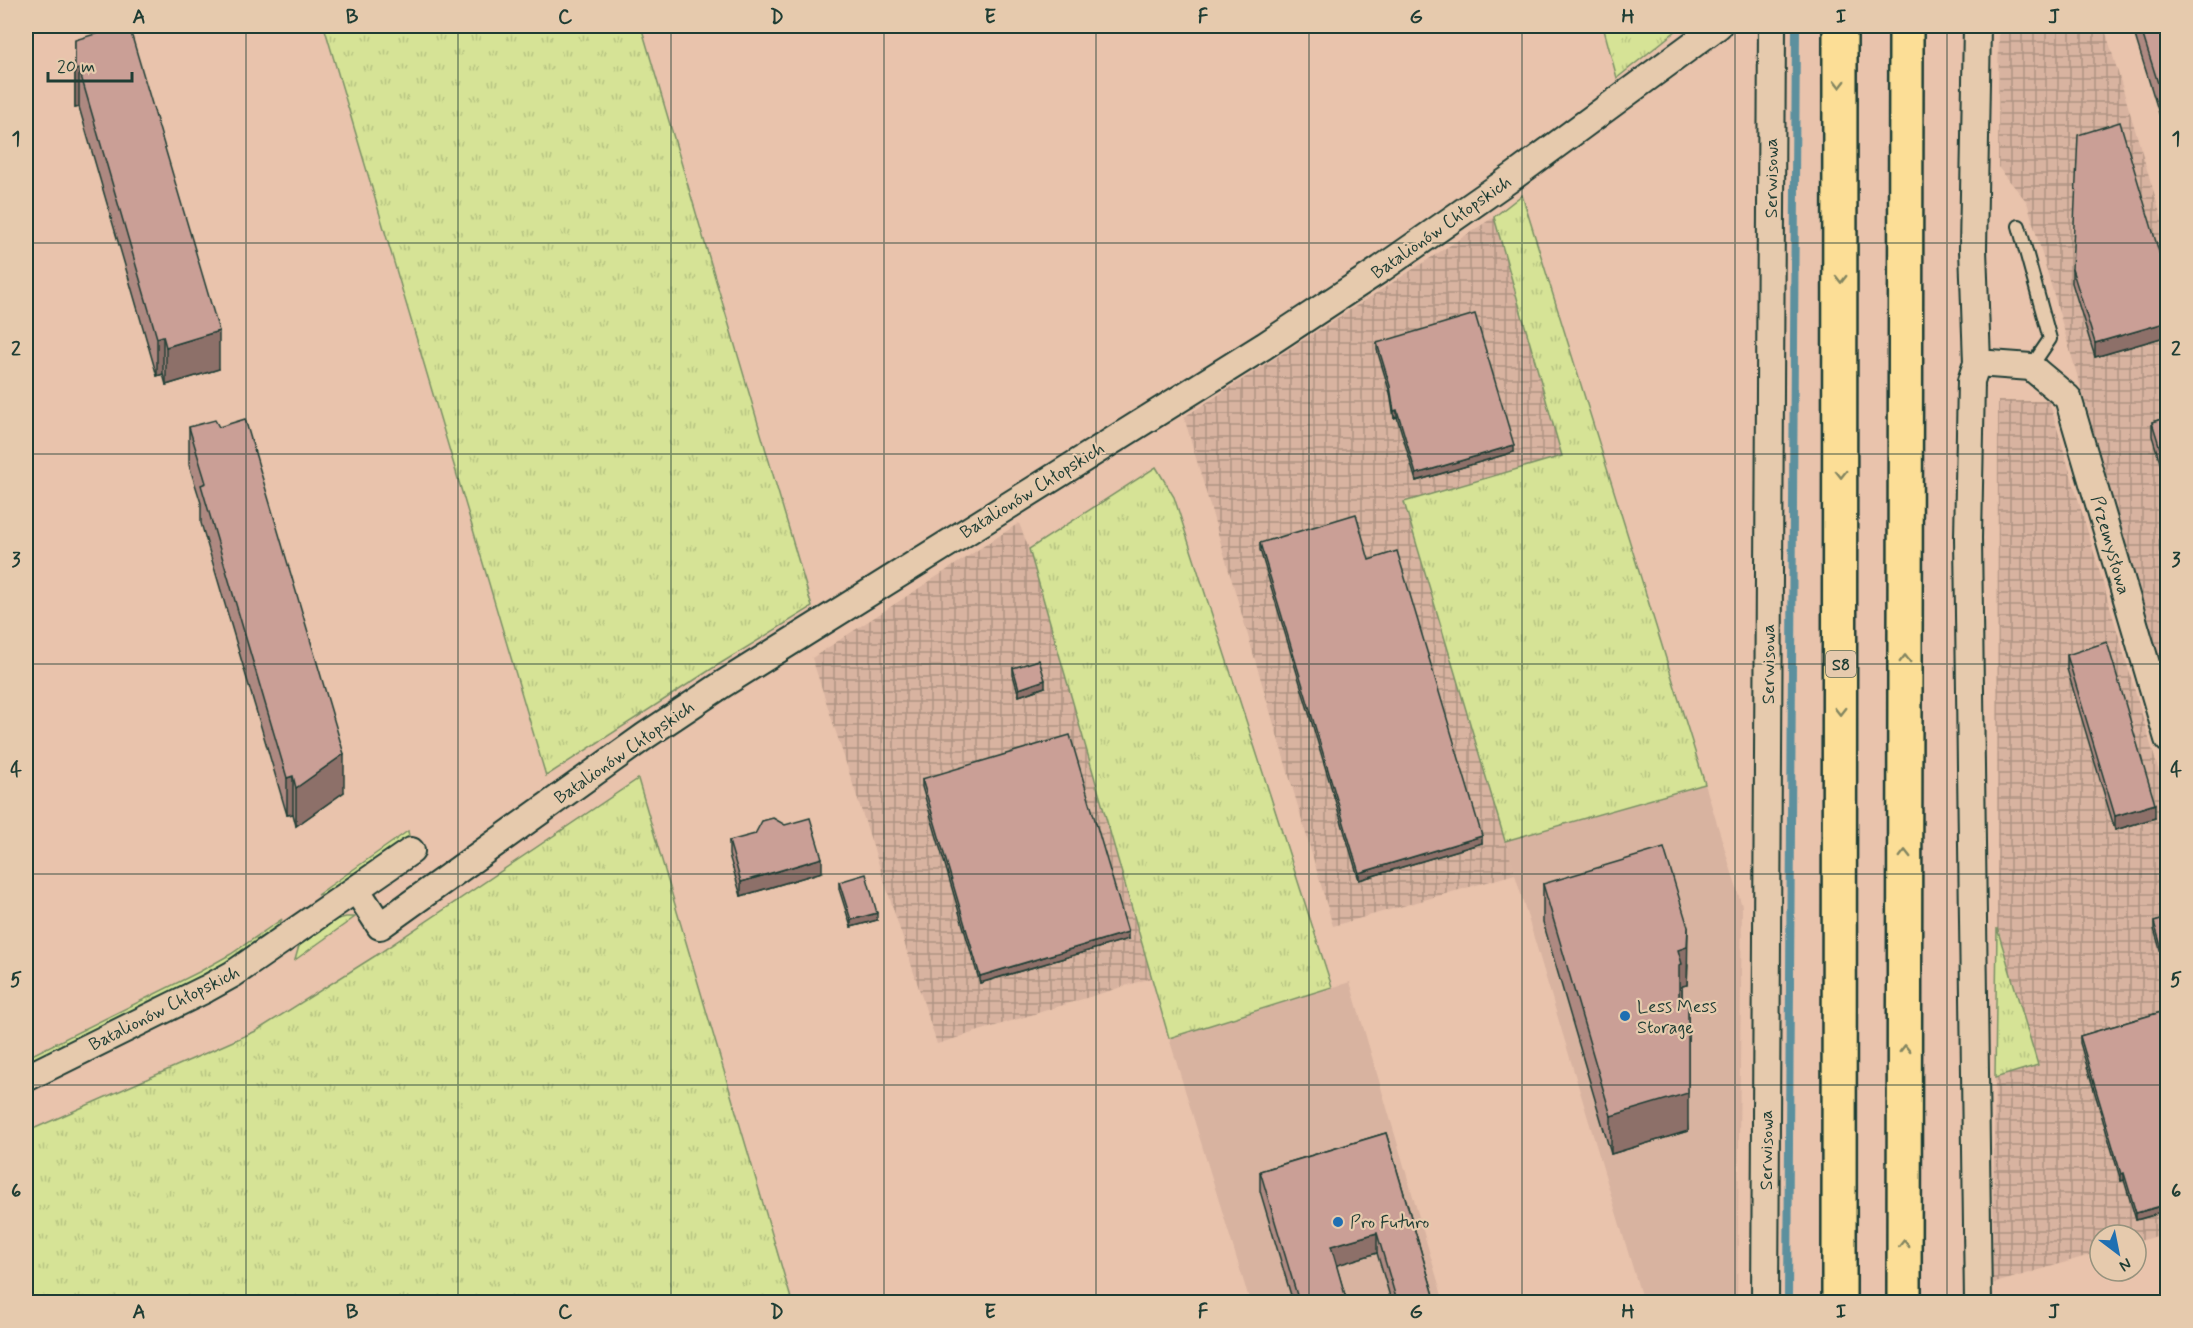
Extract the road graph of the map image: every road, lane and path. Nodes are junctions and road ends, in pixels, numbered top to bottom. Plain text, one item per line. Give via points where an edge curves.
1 (1718, 26) edge
2 (1772, 26) edge
3 (1840, 26) edge
4 (1906, 26) edge
5 (1977, 26) edge
6 (2019, 226) dead end
7 (1977, 363) junction
8 (2031, 367) junction
9 (2168, 739) edge
10 (411, 851) dead end
11 (357, 889) junction
12 (26, 1078) edge
13 (1765, 1302) edge
14 (1839, 1302) edge
15 (1904, 1302) edge
16 (1978, 1302) edge

1 - 11 street, Batalionów Chłopskich via 1381,269 714,690 380,926
2 - 13 street, Serwisowa
3 -> 14 highway, S8
15 -> 4 highway
5 - 7 street via 1973,249
6 - 8 lane via 2050,339
7 - 8 street
7 - 16 street via 1971,381 1968,538
8 - 9 street, Przemysłowa via 2068,398
10 - 11 street, Batalionów Chłopskich
11 - 12 street, Batalionów Chłopskich via 206,989

